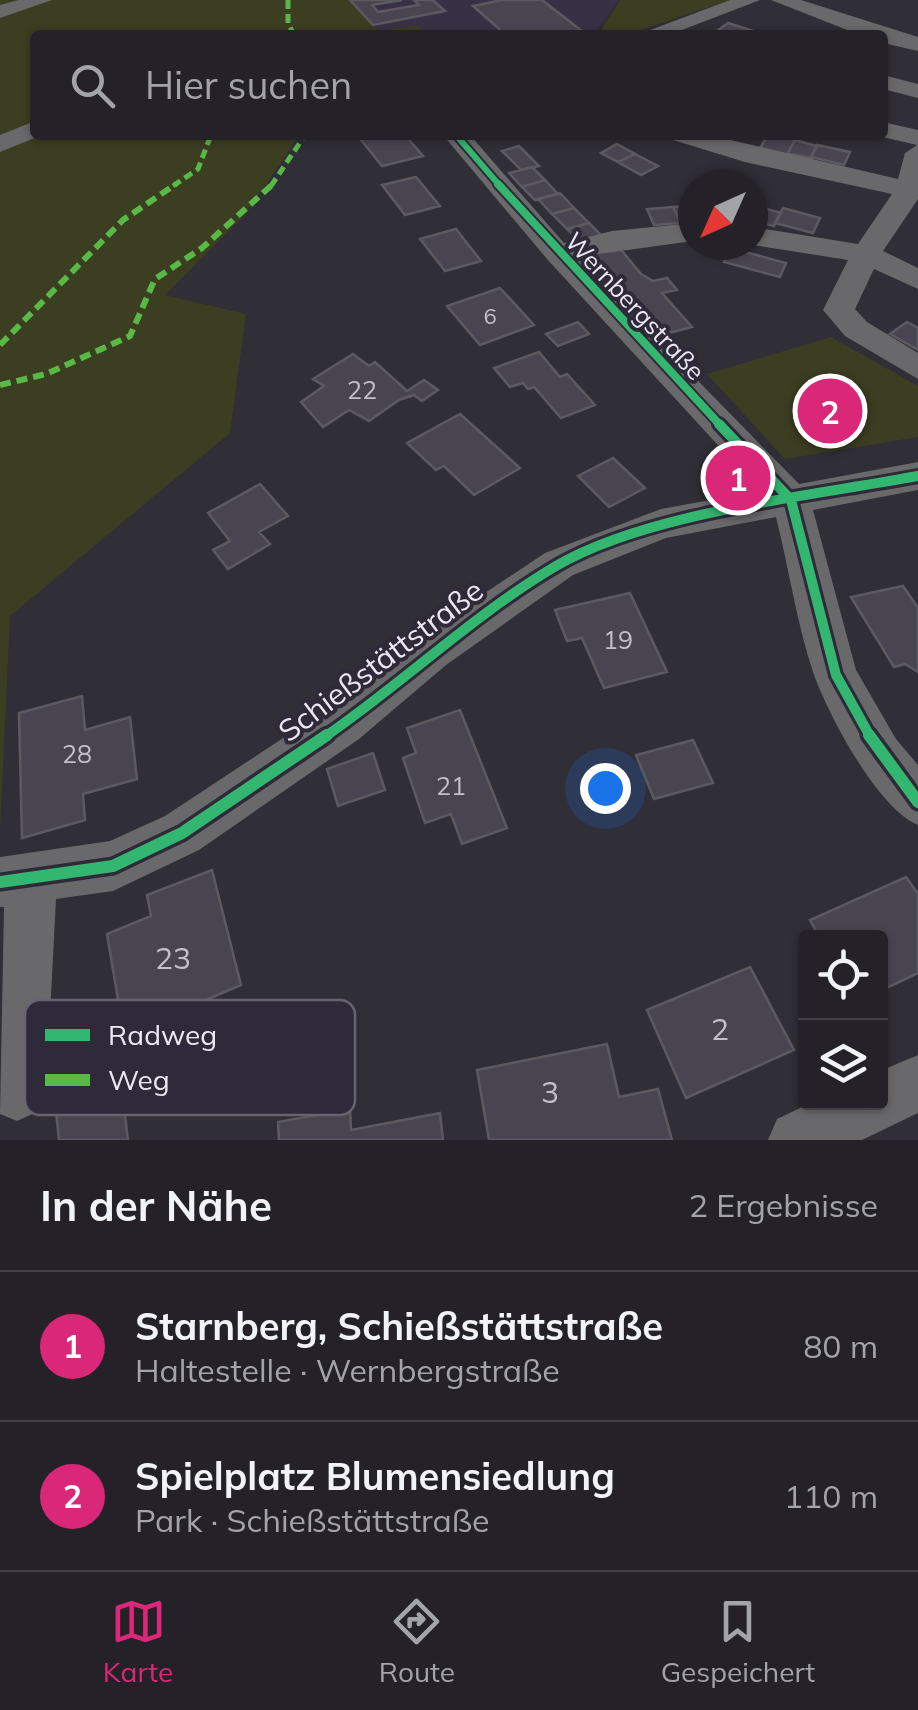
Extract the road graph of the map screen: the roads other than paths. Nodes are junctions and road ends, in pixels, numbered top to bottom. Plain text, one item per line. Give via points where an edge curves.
1 (42, 0) edge
2 (750, 0) edge
3 (781, 0) edge
4 (0, 12) edge
5 (686, 21) junction
6 (662, 30) edge
7 (710, 30) edge
8 (868, 30) edge
9 (888, 36) edge
10 (918, 44) edge
11 (888, 83) edge
12 (918, 91) edge
13 (30, 131) edge
14 (888, 131) edge
15 (918, 138) edge
16 (460, 140) edge
17 (699, 140) edge
18 (0, 144) edge
19 (918, 153) edge
20 (914, 189) edge
21 (678, 233) edge
22 (768, 238) edge
23 (558, 253) junction
24 (866, 254) junction
25 (918, 280) edge
26 (918, 368) edge
27 (918, 476) edge
28 (790, 500) junction
29 (918, 802) edge
30 (16, 879) edge
31 (918, 1084) edge
32 (17, 1092) dead end
33 (888, 1098) edge
34 (862, 1110) edge
35 (798, 1140) edge

1 - 4 street
2 - 5 street
3 - 8 street
5 - 6 street
5 - 7 street
9 - 10 street
11 - 12 street
13 - 18 street
14 - 15 street
16 - 23 street, Wernbergstraße
17 - 20 street
19 - 20 street
20 - 24 street
21 - 23 street
22 - 24 street
23 - 28 street, Wernbergstraße
24 - 25 street
24 - 26 street via 840,310 856,330
27 - 28 street, Schießstättstraße
28 - 29 street via 836,675 880,754
28 - 30 street, Schießstättstraße via 661,524 559,564 182,833 114,866
30 - 32 street
31 - 33 street
34 - 35 street

